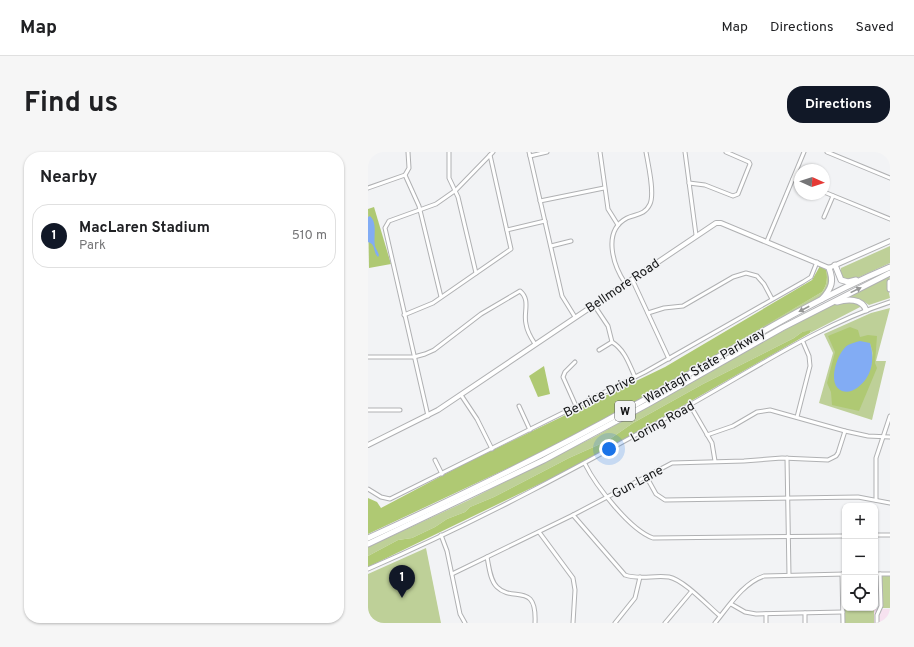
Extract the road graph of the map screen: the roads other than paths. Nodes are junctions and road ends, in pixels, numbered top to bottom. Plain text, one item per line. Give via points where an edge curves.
1 (408, 152) edge
2 (449, 152) edge
3 (493, 152) edge
4 (529, 152) edge
5 (547, 152) edge
6 (600, 152) edge
7 (646, 152) edge
8 (685, 152) edge
9 (726, 152) edge
10 (804, 152) edge
11 (827, 152) edge
12 (490, 155) junction
13 (530, 156) junction
14 (404, 175) junction
15 (890, 178) edge
16 (793, 179) joint
17 (689, 183) junction
18 (368, 188) edge
19 (604, 188) junction
20 (456, 190) junction
21 (830, 195) edge
22 (833, 196) junction
23 (540, 201) junction
24 (420, 210) junction
25 (824, 217) dead end
26 (890, 219) edge
27 (545, 221) junction
28 (618, 225) junction
29 (507, 230) junction
30 (696, 235) junction
31 (767, 241) junction
32 (890, 241) edge
33 (571, 242) dead end
34 (550, 246) junction
35 (817, 262) junction
36 (832, 266) junction
37 (890, 266) edge
38 (476, 273) junction
39 (876, 273) junction
40 (890, 273) edge
41 (632, 279) junction
42 (890, 282) edge
43 (625, 283) junction
44 (890, 289) edge
45 (441, 297) junction
46 (772, 299) junction
47 (821, 300) junction
48 (890, 302) edge
49 (594, 305) junction
50 (823, 307) junction
51 (866, 310) junction
52 (648, 313) junction
53 (404, 315) junction
54 (575, 317) junction
55 (612, 342) junction
56 (803, 342) junction
57 (535, 344) junction
58 (599, 350) dead end
59 (368, 357) edge
60 (414, 357) junction
61 (669, 359) junction
62 (575, 362) dead end
63 (635, 377) junction
64 (461, 395) junction
65 (690, 405) junction
66 (519, 406) dead end
67 (576, 406) junction
68 (368, 410) edge
69 (400, 410) dead end
70 (428, 416) junction
71 (890, 416) edge
72 (797, 417) junction
73 (530, 430) junction
74 (845, 431) junction
75 (707, 435) junction
76 (883, 437) junction
77 (890, 437) edge
78 (368, 445) edge
79 (492, 449) junction
80 (787, 458) junction
81 (435, 460) dead end
82 (715, 461) junction
83 (585, 464) junction
84 (442, 474) junction
85 (646, 476) junction
86 (368, 489) edge
87 (608, 497) junction
88 (788, 499) junction
89 (876, 500) junction
90 (890, 503) edge
91 (573, 515) junction
92 (540, 532) junction
93 (440, 535) junction
94 (878, 535) edge
95 (890, 535) edge
96 (842, 536) edge
97 (789, 537) junction
98 (368, 538) edge
99 (368, 544) edge
100 (487, 557) junction
101 (368, 569) edge
102 (452, 574) junction
103 (842, 574) edge
104 (880, 574) joint
105 (890, 574) edge
106 (790, 575) junction
107 (844, 575) edge
108 (640, 577) junction
109 (691, 592) junction
110 (731, 604) junction
111 (843, 612) junction
112 (805, 613) junction
113 (766, 614) junction
114 (720, 616) junction
115 (465, 623) edge
116 (535, 623) edge
117 (573, 623) edge
118 (615, 623) edge
119 (665, 623) edge
120 (715, 623) edge
121 (766, 623) edge
122 (805, 623) edge
123 (843, 623) edge
124 (877, 623) edge

1 - 14 street via 409,168
2 - 20 street via 449,178
3 - 12 street
4 - 13 street
5 - 13 street
6 - 19 street
7 - 28 street via 651,203 643,213 627,218
8 - 17 street
9 - 17 street via 750,164 738,194 733,196 705,185
10 - 16 street
11 - 15 street
12 - 20 street
12 - 29 street
13 - 23 street
14 - 18 street
14 - 24 street
16 - 31 street
17 - 30 street
19 - 23 street
19 - 28 street via 608,209
20 - 24 street via 436,204
20 - 38 street
21 - 22 street
22 - 25 street
22 - 26 street
23 - 27 street
24 - 45 street
24 - 53 street via 387,224 385,228
27 - 29 street
27 - 34 street
28 - 43 street via 613,234 612,245 616,267
29 - 38 street via 511,249
30 - 31 main road, Bellmore Road via 721,223
30 - 41 main road, Bellmore Road
31 - 35 main road, Bellmore Road
32 - 36 main road
33 - 34 street
34 - 54 street via 562,296
35 - 36 main road, Bellmore Road
35 - 46 street, Bernice Drive via 811,277
36 - 39 highway via 844,281 851,282
36 - 47 highway via 832,284
37 - 39 highway, Wantagh State Parkway / W
38 - 45 street
39 - 47 highway, Wantagh State Parkway / W
50 -> 40 highway, Wantagh State Parkway / W
41 - 43 main road, Bellmore Road
41 - 52 street
42 - 44 highway
43 - 49 main road, Bellmore Road
45 - 53 street
46 - 52 street via 761,279 746,273 734,277 683,306
46 - 61 street, Bernice Drive
47 -> 98 highway, Wantagh State Parkway / W via 580,435
48 - 51 street, Loring Road
49 - 54 main road, Bellmore Road
49 - 55 street via 608,326
50 - 51 highway via 841,301 859,301
50 - 99 highway, Wantagh State Parkway / W via 544,460
51 - 56 street, Loring Road
52 - 61 street
53 - 60 street
54 - 57 main road, Bellmore Road
55 - 58 street
55 - 63 street via 623,352
56 - 65 street, Loring Road
56 - 72 street via 810,366
57 - 60 street via 525,322 526,304 524,294 520,291 481,314 434,350
57 - 64 main road, Bellmore Road
59 - 60 street
60 - 70 street
61 - 63 street, Bernice Drive
62 - 67 street via 563,377
63 - 67 street, Bernice Drive
64 - 70 main road, Bellmore Road
64 - 79 street
65 - 75 street
65 - 83 street, Loring Road
66 - 73 street
67 - 73 street, Bernice Drive
68 - 69 street
70 - 78 main road, Bellmore Road
71 - 76 street
72 - 74 street
72 - 75 street via 770,410 762,411 733,426
73 - 79 street, Bernice Drive
74 - 76 street
74 - 80 street, Gun Lane via 838,453 832,459
75 - 82 street
76 - 77 street
76 - 89 street via 876,458
79 - 84 street, Bernice Drive
80 - 82 street, Gun Lane
80 - 88 street
81 - 84 street
82 - 85 street, Gun Lane via 672,463
83 - 87 street via 593,479
83 - 93 street, Loring Road
84 - 86 street, Bernice Drive via 390,499
85 - 87 street, Gun Lane
85 - 88 street via 656,494 666,500
87 - 91 street, Gun Lane
87 - 97 street via 635,529 653,538
88 - 89 street
88 - 97 street
89 - 90 street
91 - 92 street, Gun Lane
91 - 108 street via 622,572 631,577
92 - 100 street, Gun Lane
92 - 117 street via 573,578
93 - 101 street, Loring Road
93 - 102 street
94 - 95 street
96 - 97 street
97 - 106 street
100 - 102 street, Gun Lane
100 - 116 street via 492,579 498,588 524,595 532,602
102 - 115 street via 460,614
103 - 106 street
104 - 105 street
104 - 124 street via 881,606
106 - 110 street via 755,579
107 - 111 street
108 - 109 street via 672,578
108 - 118 street via 635,598
109 - 114 street
109 - 119 street
110 - 113 street via 749,614
110 - 114 street
111 - 112 street
111 - 123 street
112 - 113 street
112 - 122 street
113 - 121 street
114 - 120 street

